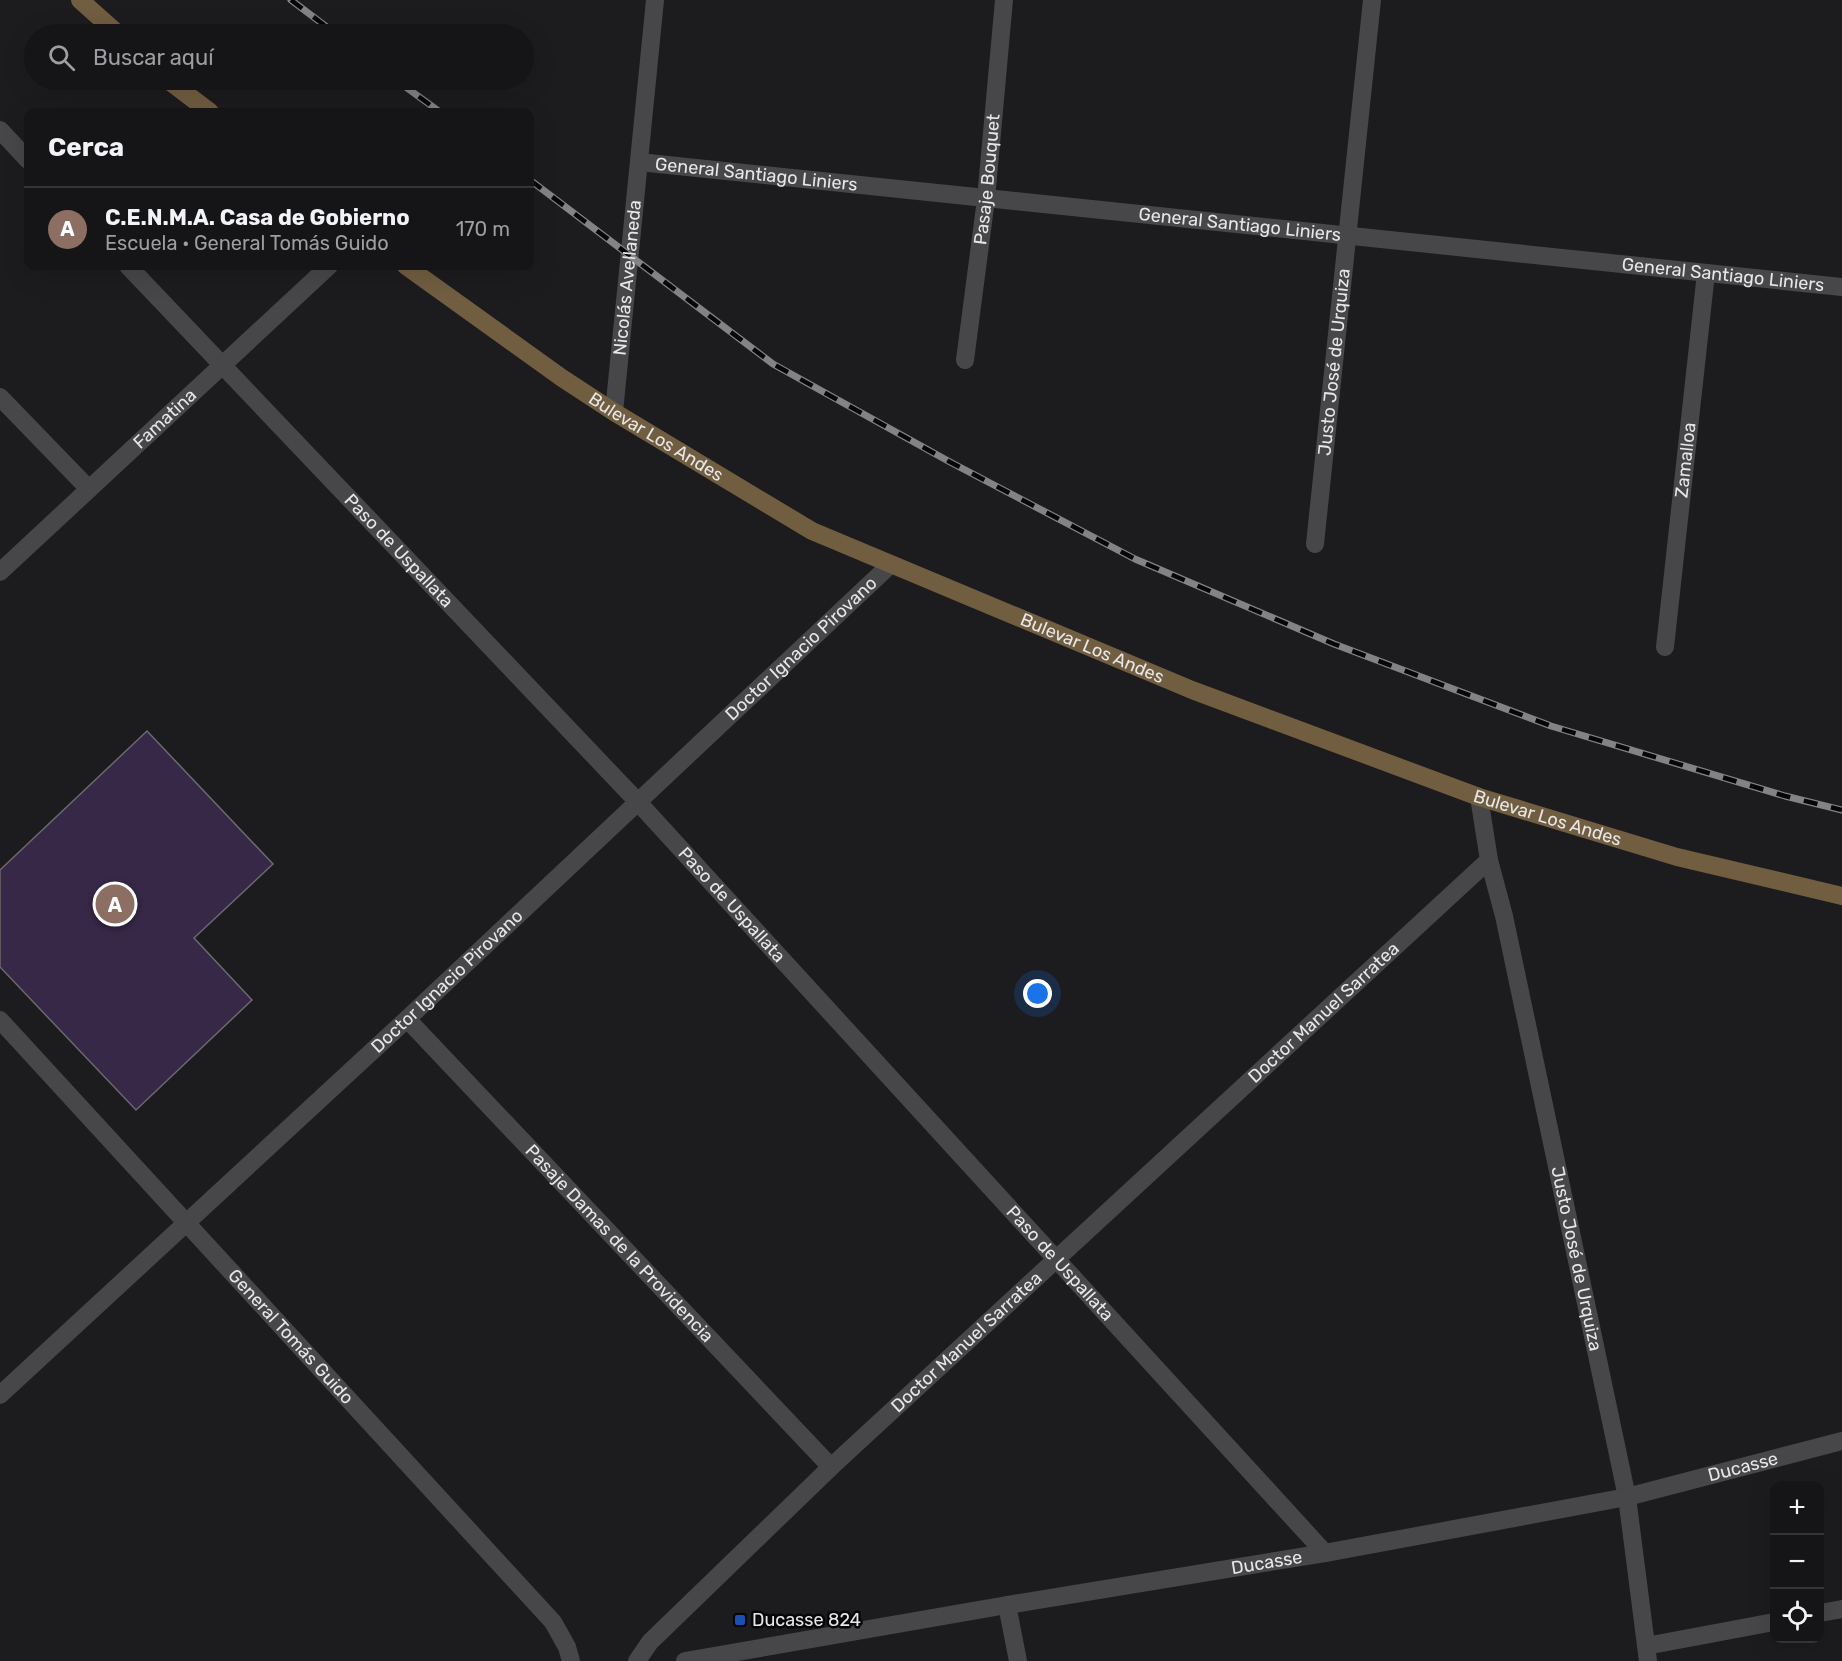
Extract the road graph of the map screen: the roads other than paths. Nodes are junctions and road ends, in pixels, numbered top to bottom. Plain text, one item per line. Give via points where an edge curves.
1 (80, 0) edge
2 (655, 0) edge
3 (1004, 0) edge
4 (1372, 0) edge
5 (106, 24) edge
6 (181, 90) edge
7 (205, 108) edge
8 (0, 130) edge
9 (24, 156) edge
10 (639, 162) junction
11 (987, 199) junction
12 (1347, 236) junction
13 (132, 270) edge
14 (325, 270) edge
15 (412, 270) edge
16 (1706, 273) junction
17 (1842, 287) edge
18 (965, 360) dead end
19 (222, 365) junction
20 (0, 397) edge
21 (614, 412) junction
22 (89, 489) junction
23 (1315, 544) dead end
24 (890, 565) junction
25 (0, 572) edge
26 (1665, 647) dead end
27 (1479, 798) junction
28 (637, 801) junction
29 (1489, 860) junction
30 (1842, 896) edge
31 (407, 1019) junction
32 (0, 1020) edge
33 (188, 1224) junction
34 (1057, 1258) junction
35 (0, 1395) edge
36 (1842, 1441) edge
37 (831, 1467) junction
38 (1627, 1497) junction
39 (1325, 1553) junction
40 (1007, 1605) junction
41 (1842, 1609) edge
42 (1824, 1612) edge
43 (1770, 1623) edge
44 (1647, 1653) edge
45 (571, 1661) edge
46 (637, 1661) edge
47 (685, 1661) edge
48 (1018, 1661) edge

1 - 5 main road
2 - 10 street, Nicolás Avellaneda
3 - 11 street, Pasaje Bouquet
4 - 12 street, Justo José de Urquiza
6 - 7 main road
8 - 9 street
10 - 11 street, General Santiago Liniers
10 - 21 street, Nicolás Avellaneda
11 - 12 street, General Santiago Liniers
11 - 18 street, Pasaje Bouquet
12 - 16 street, General Santiago Liniers
12 - 23 street, Justo José de Urquiza
13 - 19 street, Paso de Uspallata
14 - 19 street, Famatina
15 - 21 main road, Bulevar Los Andes
16 - 17 street, General Santiago Liniers
16 - 26 street, Zamalloa
19 - 22 street, Famatina
19 - 28 street, Paso de Uspallata
20 - 22 street
21 - 24 main road, Bulevar Los Andes via 812,531
22 - 25 street, Famatina
24 - 27 main road, Bulevar Los Andes via 1192,690
24 - 28 street, Doctor Ignacio Pirovano
27 - 29 street, Justo José de Urquiza
27 - 30 main road, Bulevar Los Andes via 1677,856
28 - 31 street, Doctor Ignacio Pirovano
28 - 34 street, Paso de Uspallata
29 - 34 street, Doctor Manuel Sarratea
29 - 38 street, Justo José de Urquiza
31 - 33 street, Doctor Ignacio Pirovano
31 - 37 street, Pasaje Damas de la Providencia
32 - 33 street, General Tomás Guido
33 - 35 street, Doctor Ignacio Pirovano
33 - 45 street, General Tomás Guido via 553,1622
34 - 37 street, Doctor Manuel Sarratea
34 - 39 street, Paso de Uspallata
36 - 38 street, Ducasse
37 - 46 street, Doctor Manuel Sarratea via 650,1642
38 - 39 street, Ducasse
38 - 44 street, Justo José de Urquiza
39 - 40 street, Ducasse
40 - 47 street, Ducasse
40 - 48 street
41 - 42 street
43 - 44 street

